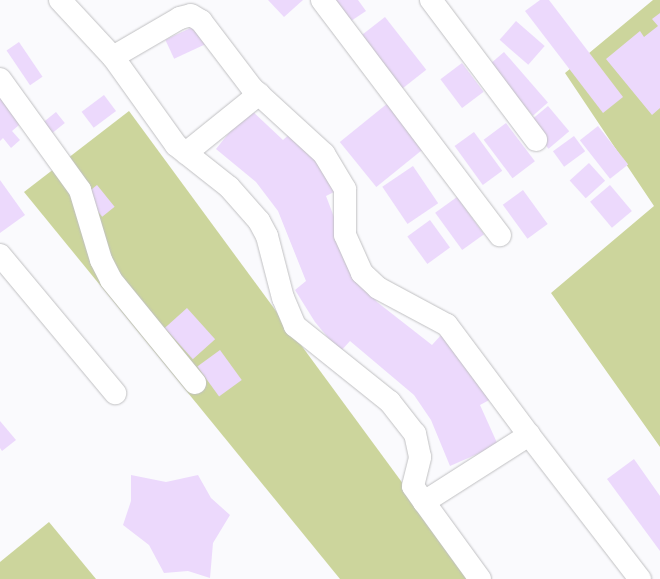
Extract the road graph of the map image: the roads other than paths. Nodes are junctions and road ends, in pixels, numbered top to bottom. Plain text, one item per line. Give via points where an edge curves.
1 (60, 0) edge
2 (322, 0) edge
3 (431, 0) edge
4 (113, 57) junction
5 (0, 79) edge
6 (259, 94) junction
7 (536, 140) dead end
8 (186, 153) junction
9 (500, 236) dead end
10 (0, 255) edge
11 (195, 383) dead end
12 (115, 393) dead end
13 (529, 436) junction
14 (424, 502) junction
15 (480, 579) edge
16 (640, 579) edge

1 - 4 street
2 - 9 street
3 - 7 street
4 - 6 street via 180,18 191,15 213,34
4 - 8 street via 165,133
5 - 11 street via 80,190 101,260 111,280
6 - 8 street
6 - 13 street via 324,154 345,189 345,235 362,273 378,288 447,325
8 - 14 street via 229,187 259,221 267,236 283,298 295,326 390,402 414,434 420,457 413,486
10 - 12 street
13 - 14 street
13 - 16 street
14 - 15 street

